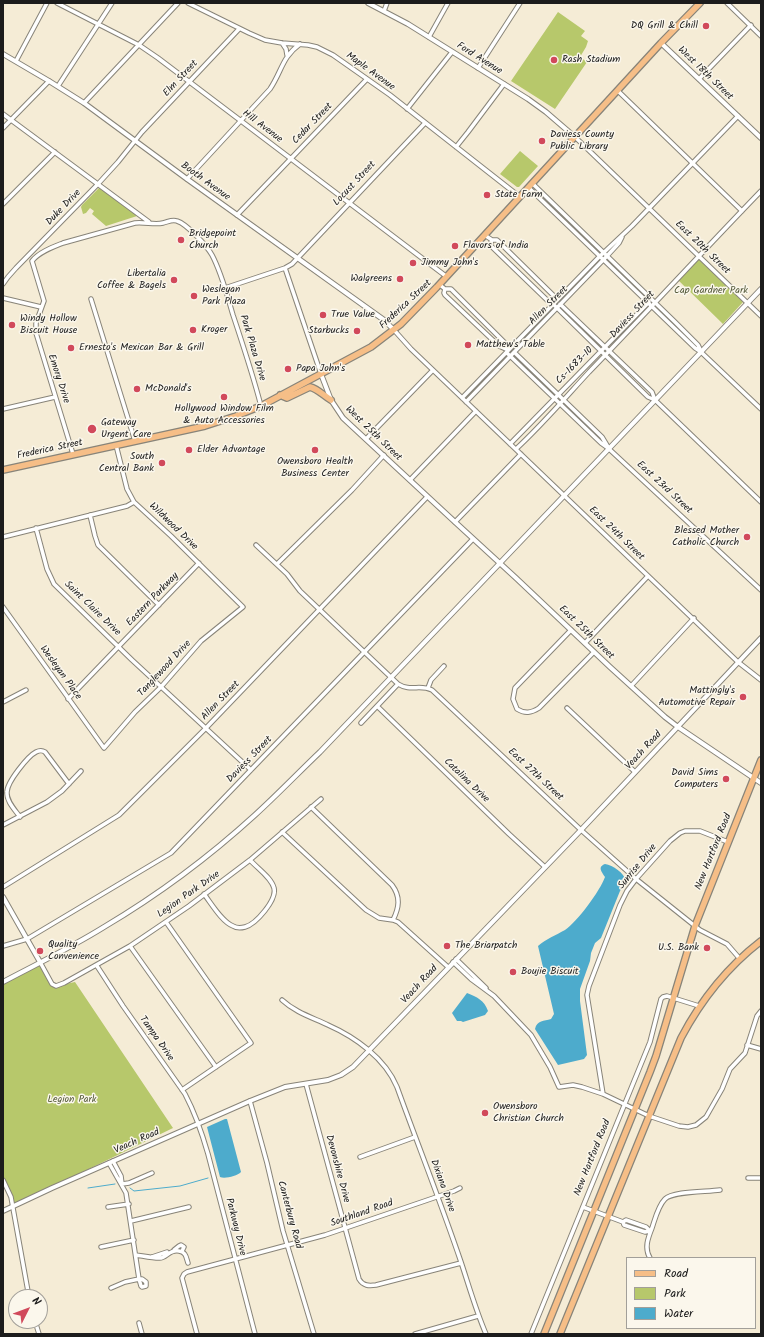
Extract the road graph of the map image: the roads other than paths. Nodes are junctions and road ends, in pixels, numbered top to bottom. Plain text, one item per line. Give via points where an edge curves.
1 (47, 3) edge
2 (57, 3) edge
3 (112, 3) edge
4 (178, 3) edge
5 (188, 3) edge
6 (368, 3) edge
7 (387, 3) edge
8 (448, 3) edge
9 (520, 3) edge
10 (700, 3) edge
11 (727, 3) edge
12 (384, 11) junction
13 (99, 24) junction
14 (751, 25) junction
15 (239, 29) junction
16 (761, 36) edge
17 (428, 37) junction
18 (282, 43) junction
19 (661, 43) junction
20 (300, 44) junction
21 (139, 45) junction
22 (452, 52) junction
23 (3, 54) edge
24 (287, 55) junction
25 (16, 61) junction
26 (478, 68) junction
27 (367, 79) junction
28 (699, 79) junction
29 (49, 81) junction
30 (189, 82) junction
31 (504, 84) junction
32 (58, 86) junction
33 (618, 91) junction
34 (84, 103) junction
35 (407, 109) junction
36 (3, 114) edge
37 (738, 116) junction
38 (11, 120) junction
39 (241, 120) junction
40 (425, 123) junction
41 (3, 128) edge
42 (575, 137) junction
43 (761, 138) edge
44 (135, 141) junction
45 (456, 146) junction
46 (55, 152) junction
47 (291, 159) junction
48 (692, 163) junction
49 (187, 180) junction
50 (98, 184) junction
51 (531, 186) junction
52 (761, 191) edge
53 (521, 198) junction
54 (349, 203) junction
55 (3, 204) edge
56 (649, 208) junction
57 (742, 211) junction
58 (237, 215) junction
59 (150, 222) junction
60 (622, 235) junction
61 (486, 236) junction
62 (492, 240) junction
63 (603, 253) junction
64 (599, 256) junction
65 (607, 256) junction
66 (699, 256) junction
67 (297, 257) junction
68 (603, 260) junction
69 (285, 268) junction
70 (447, 277) junction
71 (3, 284) edge
72 (442, 287) junction
73 (225, 288) junction
74 (761, 289) edge
75 (3, 298) edge
76 (91, 299) dead end
77 (652, 300) junction
78 (555, 302) junction
79 (648, 303) junction
80 (655, 303) junction
81 (748, 303) junction
82 (561, 305) junction
83 (652, 307) junction
84 (41, 308) junction
85 (557, 308) junction
86 (761, 316) edge
87 (394, 330) junction
88 (605, 347) junction
89 (508, 350) junction
90 (601, 351) junction
91 (609, 351) junction
92 (701, 352) junction
93 (514, 353) junction
94 (605, 355) junction
95 (511, 356) junction
96 (433, 370) junction
97 (321, 374) junction
98 (559, 395) junction
99 (280, 396) junction
100 (55, 397) junction
101 (462, 398) junction
102 (555, 399) junction
103 (563, 399) junction
104 (331, 400) junction
105 (655, 400) junction
106 (466, 402) junction
107 (559, 404) junction
108 (261, 406) junction
109 (3, 409) edge
110 (761, 409) edge
111 (476, 411) junction
112 (366, 439) junction
113 (135, 441) junction
114 (510, 444) junction
115 (116, 445) junction
116 (608, 448) junction
117 (516, 449) junction
118 (73, 454) junction
119 (521, 454) junction
120 (384, 455) junction
121 (3, 470) edge
122 (410, 480) junction
123 (563, 495) junction
124 (427, 497) junction
125 (134, 502) junction
126 (761, 502) edge
127 (90, 515) junction
128 (455, 522) junction
129 (36, 528) junction
130 (3, 537) edge
131 (473, 539) junction
132 (256, 545) dead end
133 (499, 562) junction
134 (199, 563) junction
135 (277, 564) junction
136 (648, 576) junction
137 (761, 590) edge
138 (159, 605) junction
139 (3, 607) edge
140 (242, 607) joint
141 (320, 610) junction
142 (694, 618) junction
143 (571, 630) junction
144 (761, 638) edge
145 (585, 643) junction
146 (119, 647) junction
147 (364, 652) junction
148 (594, 652) junction
149 (738, 662) junction
150 (444, 666) dead end
151 (391, 677) junction
152 (761, 680) edge
153 (398, 684) junction
154 (631, 686) junction
155 (161, 687) junction
156 (428, 688) junction
157 (26, 690) dead end
158 (68, 698) junction
159 (3, 702) edge
160 (377, 706) junction
161 (567, 708) dead end
162 (361, 722) dead end
163 (678, 727) junction
164 (206, 728) junction
165 (104, 748) joint
166 (761, 760) edge
167 (251, 770) junction
168 (81, 771) dead end
169 (635, 772) junction
170 (754, 778) junction
171 (761, 783) edge
172 (69, 784) junction
173 (321, 799) dead end
174 (311, 807) junction
175 (20, 817) junction
176 (3, 825) edge
177 (581, 830) junction
178 (282, 832) junction
179 (728, 842) junction
180 (250, 860) junction
181 (545, 867) junction
182 (636, 879) junction
183 (3, 887) edge
184 (204, 894) junction
185 (3, 897) edge
186 (393, 920) junction
187 (166, 922) junction
188 (695, 926) junction
189 (27, 940) junction
190 (761, 941) edge
191 (3, 946) edge
192 (130, 946) junction
193 (740, 959) junction
194 (454, 960) junction
195 (40, 962) junction
196 (97, 966) junction
197 (448, 967) junction
198 (3, 982) edge
199 (674, 998) junction
200 (282, 1000) dead end
201 (699, 1006) junction
202 (761, 1011) edge
203 (747, 1045) junction
204 (761, 1049) edge
205 (369, 1051) junction
206 (216, 1067) junction
207 (306, 1084) junction
208 (182, 1090) junction
209 (603, 1094) junction
210 (250, 1101) junction
211 (624, 1104) junction
212 (636, 1110) junction
213 (649, 1116) junction
214 (198, 1123) junction
215 (415, 1137) junction
216 (360, 1157) dead end
217 (111, 1162) junction
218 (152, 1173) dead end
219 (748, 1178) dead end
220 (761, 1178) edge
221 (3, 1180) edge
222 (122, 1184) junction
223 (460, 1188) dead end
224 (720, 1190) dead end
225 (437, 1197) junction
226 (128, 1204) junction
227 (13, 1206) junction
228 (189, 1207) dead end
229 (583, 1207) junction
230 (108, 1208) dead end
231 (3, 1211) edge
232 (594, 1212) junction
233 (608, 1217) junction
234 (131, 1221) junction
235 (345, 1229) junction
236 (650, 1231) junction
237 (134, 1240) junction
238 (288, 1245) junction
239 (101, 1247) dead end
240 (136, 1255) junction
241 (650, 1257) edge
242 (235, 1259) junction
243 (188, 1263) dead end
244 (461, 1263) junction
245 (111, 1288) dead end
246 (27, 1289) edge
247 (478, 1316) junction
248 (139, 1323) dead end
249 (142, 1334) edge
250 (197, 1334) edge
251 (255, 1334) edge
252 (314, 1334) edge
253 (415, 1334) edge
254 (486, 1334) edge
255 (531, 1334) edge
256 (544, 1334) edge
257 (560, 1334) edge

1 - 25 street
2 - 13 street, Hill Avenue
3 - 13 street
4 - 21 street
5 - 15 street, Maple Avenue
6 - 12 street, Ford Avenue
7 - 12 street
8 - 17 street
9 - 26 street
10 - 19 main road, Frederica Street
11 - 14 street
12 - 17 street, Ford Avenue
13 - 21 street, Hill Avenue
13 - 32 street
14 - 16 street
14 - 28 street
15 - 18 street, Maple Avenue via 265,40
15 - 30 street, Elm Street
17 - 22 street, Ford Avenue
18 - 20 street, Maple Avenue
18 - 24 street
19 - 28 street, West 18th Street
19 - 33 main road, Frederica Street
20 - 24 street
20 - 27 street, Maple Avenue via 329,52
21 - 30 street, Hill Avenue
21 - 34 street
22 - 26 street, Ford Avenue
22 - 35 street
23 - 25 street, Booth Avenue
24 - 39 street via 275,83
25 - 29 street, Booth Avenue
26 - 31 street, Ford Avenue
27 - 35 street, Maple Avenue
27 - 47 street, Cedar Street
28 - 37 street, West 18th Street
29 - 32 street, Booth Avenue
29 - 38 street
30 - 39 street, Hill Avenue
30 - 44 street, Elm Street
31 - 42 street, Ford Avenue via 546,112
31 - 45 street
32 - 34 street, Booth Avenue
33 - 42 main road, Frederica Street
33 - 48 street
34 - 44 street, Booth Avenue
35 - 40 street, Maple Avenue
36 - 38 street
37 - 43 street, West 18th Street
37 - 48 street, Allen Street
38 - 41 street
38 - 46 street
39 - 47 street, Hill Avenue
39 - 49 street
40 - 45 street, Maple Avenue
40 - 54 street, Locust Street
42 - 51 main road, Frederica Street
42 - 56 street, East 20th Street
44 - 49 street, Booth Avenue
44 - 50 street, Duke Drive
45 - 53 street, Maple Avenue
46 - 50 street
46 - 55 street
47 - 54 street, Hill Avenue
47 - 58 street, Cedar Street
48 - 56 street, Allen Street
48 - 57 street
49 - 58 street, Booth Avenue
50 - 59 street
50 - 71 street, Duke Drive
51 - 53 main road, Frederica Street
51 - 63 street
51 - 64 street
52 - 57 street, Daviess Street
53 - 61 main road, Frederica Street
54 - 67 street, Locust Street
54 - 70 street, Hill Avenue
56 - 60 street, Allen Street
56 - 66 street, East 20th Street
57 - 66 street, Daviess Street
58 - 67 street, Booth Avenue
59 - 73 street, Park Plaza Drive via 158,224 173,220 189,230 211,253
59 - 84 street, Park Plaza Drive via 136,223 63,243 34,259 32,263 44,301
60 - 63 street, Allen Street
60 - 65 street, Allen Street via 619,243
61 - 62 street
61 - 70 main road, Frederica Street
62 - 78 street via 497,240 554,296
62 - 78 street via 490,245 548,301
63 - 64 street, Allen Street
63 - 65 street
64 - 68 street
64 - 78 street, Allen Street
65 - 68 street, Allen Street
65 - 77 street
66 - 80 street, Daviess Street
66 - 81 street, East 20th Street
67 - 69 street, Locust Street
67 - 87 street, Booth Avenue
68 - 79 street
68 - 82 street, Allen Street
69 - 73 street
69 - 97 street
70 - 72 main road, Frederica Street
72 - 87 main road, Frederica Street
72 - 89 street via 445,295 499,346
72 - 89 street via 451,289 507,345
73 - 108 street, Park Plaza Drive
74 - 81 street
75 - 84 street
76 - 113 street
77 - 79 street, Cs-1683-10
77 - 80 street
78 - 82 street
78 - 85 street
78 - 89 street, Allen Street
79 - 83 street
79 - 88 street, Cs-1683-10
80 - 83 street, Daviess Street
80 - 92 street via 698,345
81 - 86 street, East 20th Street
81 - 92 street
82 - 85 street, Allen Street
82 - 88 street
83 - 91 street, Daviess Street
83 - 92 street
84 - 100 street, Emory Drive via 36,333
85 - 90 street
85 - 93 street, Allen Street
87 - 96 street, East 24th Street
87 - 97 main road, Frederica Street
88 - 90 street, Cs-1683-10
88 - 91 street
89 - 93 street, East 23rd Street
89 - 95 street, East 23rd Street
89 - 101 street, Allen Street
90 - 94 street
90 - 98 street, Cs-1683-10
91 - 94 street, Daviess Street
91 - 105 street via 652,392
92 - 105 street
92 - 110 street
93 - 95 street, Allen Street
93 - 98 street, East 23rd Street
94 - 103 street, Daviess Street
94 - 105 street via 648,397
95 - 102 street, East 23rd Street
95 - 106 street, Allen Street
96 - 101 street, East 24th Street
96 - 112 street
97 - 99 main road, Frederica Street
97 - 104 street, West 25th Street
98 - 102 street, Cs-1683-10
98 - 103 street, East 23rd Street
99 - 104 main road via 287,398 310,387
99 - 108 main road, Frederica Street
100 - 109 street
100 - 118 street, Emory Drive
101 - 106 street, East 24th Street
102 - 107 street, East 23rd Street
102 - 114 street, Cs-1683-10
103 - 107 street, Daviess Street
103 - 116 street, East 23rd Street via 602,437
104 - 112 street, West 25th Street via 343,418
105 - 116 street
105 - 126 street
106 - 111 street, East 24th Street
107 - 116 street, East 23rd Street
107 - 117 street, Daviess Street
108 - 113 main road, Frederica Street via 214,424
111 - 114 street, East 24th Street
111 - 122 street
112 - 120 street, West 25th Street
113 - 115 main road, Frederica Street
114 - 117 street, East 24th Street
115 - 118 main road, Frederica Street
115 - 125 street, Wildwood Drive via 127,489
116 - 123 street
116 - 137 street, East 23rd Street
117 - 119 street, East 24th Street
118 - 121 main road, Frederica Street
119 - 123 street, East 24th Street
119 - 128 street
120 - 122 street, West 25th Street
120 - 135 street
122 - 124 street, East 25th Street
123 - 133 street
123 - 136 street, East 24th Street
124 - 128 street, East 25th Street
124 - 141 street, Allen Street
125 - 127 street
125 - 134 street, Wildwood Drive
127 - 129 street
127 - 138 street via 98,545
128 - 131 street, East 25th Street
129 - 130 street
129 - 146 street, Saint Claire Drive via 51,579
131 - 133 street, East 25th Street
131 - 147 street, Daviess Street
132 - 135 street
133 - 143 street, East 25th Street
133 - 151 street
134 - 138 street, Eastern Parkway
134 - 140 street, Wildwood Drive
135 - 141 street
136 - 142 street, East 24th Street
136 - 145 street
138 - 146 street, Eastern Parkway
139 - 158 street, Wesleyan Place
140 - 155 street, Tanglewood Drive via 201,641
141 - 147 street
141 - 164 street, Allen Street
142 - 149 street, East 24th Street
142 - 154 street
143 - 145 street, East 25th Street
143 - 148 street via 515,688 513,699 518,709 528,713 539,708
144 - 149 street, Veach Road
145 - 148 street, East 25th Street
146 - 155 street, Saint Claire Drive
146 - 158 street, Eastern Parkway
147 - 151 street
147 - 167 street, Daviess Street
148 - 154 street, East 25th Street
149 - 152 street, East 24th Street
149 - 163 street, Veach Road
150 - 156 street via 431,680
151 - 153 street
151 - 195 street via 280,792 219,846 124,915
153 - 156 street via 408,688
153 - 160 street
154 - 163 street, East 25th Street
155 - 164 street, Saint Claire Drive
155 - 165 street, Tanglewood Drive
156 - 177 street, East 27th Street
157 - 159 street
158 - 165 street, Wesleyan Place
160 - 162 street
160 - 181 street, Catalina Drive
161 - 169 street
163 - 169 street, Veach Road
163 - 170 street, East 25th Street
164 - 167 street, Saint Claire Drive
164 - 183 street, Allen Street via 119,815
166 - 170 main road, New Hartford Road
167 - 189 street, Daviess Street via 171,853
168 - 172 street
169 - 177 street, Veach Road
170 - 171 street, East 25th Street
170 - 179 main road, New Hartford Road
172 - 175 street via 47,802
172 - 175 street via 45,752 35,752 21,767 7,790 8,797
173 - 174 street, Legion Park Drive
174 - 178 street, Legion Park Drive
174 - 186 street via 392,885 397,894 398,904 398,912
175 - 176 street
177 - 181 street, Veach Road
177 - 182 street, East 27th Street
178 - 180 street, Legion Park Drive
178 - 186 street via 366,910 379,918
179 - 182 street, Sunrise Drive via 700,831 680,833
179 - 188 main road, New Hartford Road
180 - 184 street, Legion Park Drive
180 - 184 street via 269,879 275,892 269,905 249,925 240,928 228,924
181 - 194 street, Veach Road
182 - 188 street, East 27th Street
182 - 209 street, Sunrise Drive via 626,891 620,905 587,995
184 - 187 street, Legion Park Drive
185 - 189 street
186 - 197 street
187 - 192 street, Legion Park Drive
187 - 206 street via 251,1043
188 - 193 street, East 27th Street via 727,944
188 - 199 main road, New Hartford Road
189 - 191 street, Daviess Street
189 - 195 street
190 - 193 main road
192 - 196 street, Legion Park Drive
192 - 206 street
193 - 201 main road via 717,982
194 - 197 street, Veach Road
194 - 209 street via 494,996 530,1035 559,1087 573,1085
195 - 196 street, Legion Park Drive via 54,986
195 - 198 street
196 - 208 street, Tampa Drive
197 - 205 street, Veach Road
199 - 201 street
199 - 211 street, New Hartford Road via 665,996 661,999 650,1042
199 - 212 main road, New Hartford Road
200 - 205 street, Dixiana Drive via 294,1010 351,1036
201 - 213 main road via 681,1038
202 - 203 street
203 - 204 street
203 - 213 street via 745,1053 730,1068 713,1106 696,1126 679,1126
205 - 207 street, Veach Road via 353,1067 341,1074 328,1080
205 - 215 street, Dixiana Drive via 394,1080
206 - 208 street
207 - 210 street, Veach Road via 285,1087
207 - 235 street, Devonshire Drive
208 - 214 street, Tampa Drive
209 - 211 street
210 - 214 street, Veach Road
210 - 238 street, Canterbury Road
211 - 212 street
211 - 229 street, New Hartford Road
212 - 213 street
212 - 232 main road, New Hartford Road
213 - 233 main road
214 - 217 street, Veach Road
214 - 242 street, Parkway Drive
215 - 216 street
215 - 225 street, Dixiana Drive
217 - 222 street
217 - 222 street via 121,1176
217 - 227 street, Veach Road
218 - 222 street
219 - 220 street
221 - 227 street
222 - 226 street
223 - 225 street, Southland Road
224 - 236 street via 669,1196 662,1203
225 - 235 street, Southland Road
225 - 244 street, Dixiana Drive
226 - 230 street
226 - 234 street
227 - 231 street, Veach Road
227 - 246 street
228 - 234 street
229 - 232 street
229 - 255 street, New Hartford Road
232 - 233 street
232 - 256 main road, New Hartford Road
233 - 236 street via 623,1222 624,1225 645,1232
233 - 257 main road
234 - 237 street
235 - 238 street, Southland Road
235 - 244 street, Devonshire Drive via 361,1282 364,1284 372,1286
236 - 241 street via 646,1246
237 - 239 street
237 - 240 street
238 - 242 street, Southland Road
238 - 252 street, Canterbury Road
240 - 243 street via 159,1259 172,1251 182,1251 186,1254
240 - 245 street via 139,1279
242 - 250 street, Southland Road via 184,1274 183,1286
242 - 251 street, Parkway Drive
244 - 247 street, Dixiana Drive
247 - 253 street
247 - 254 street, Dixiana Drive
248 - 249 street

